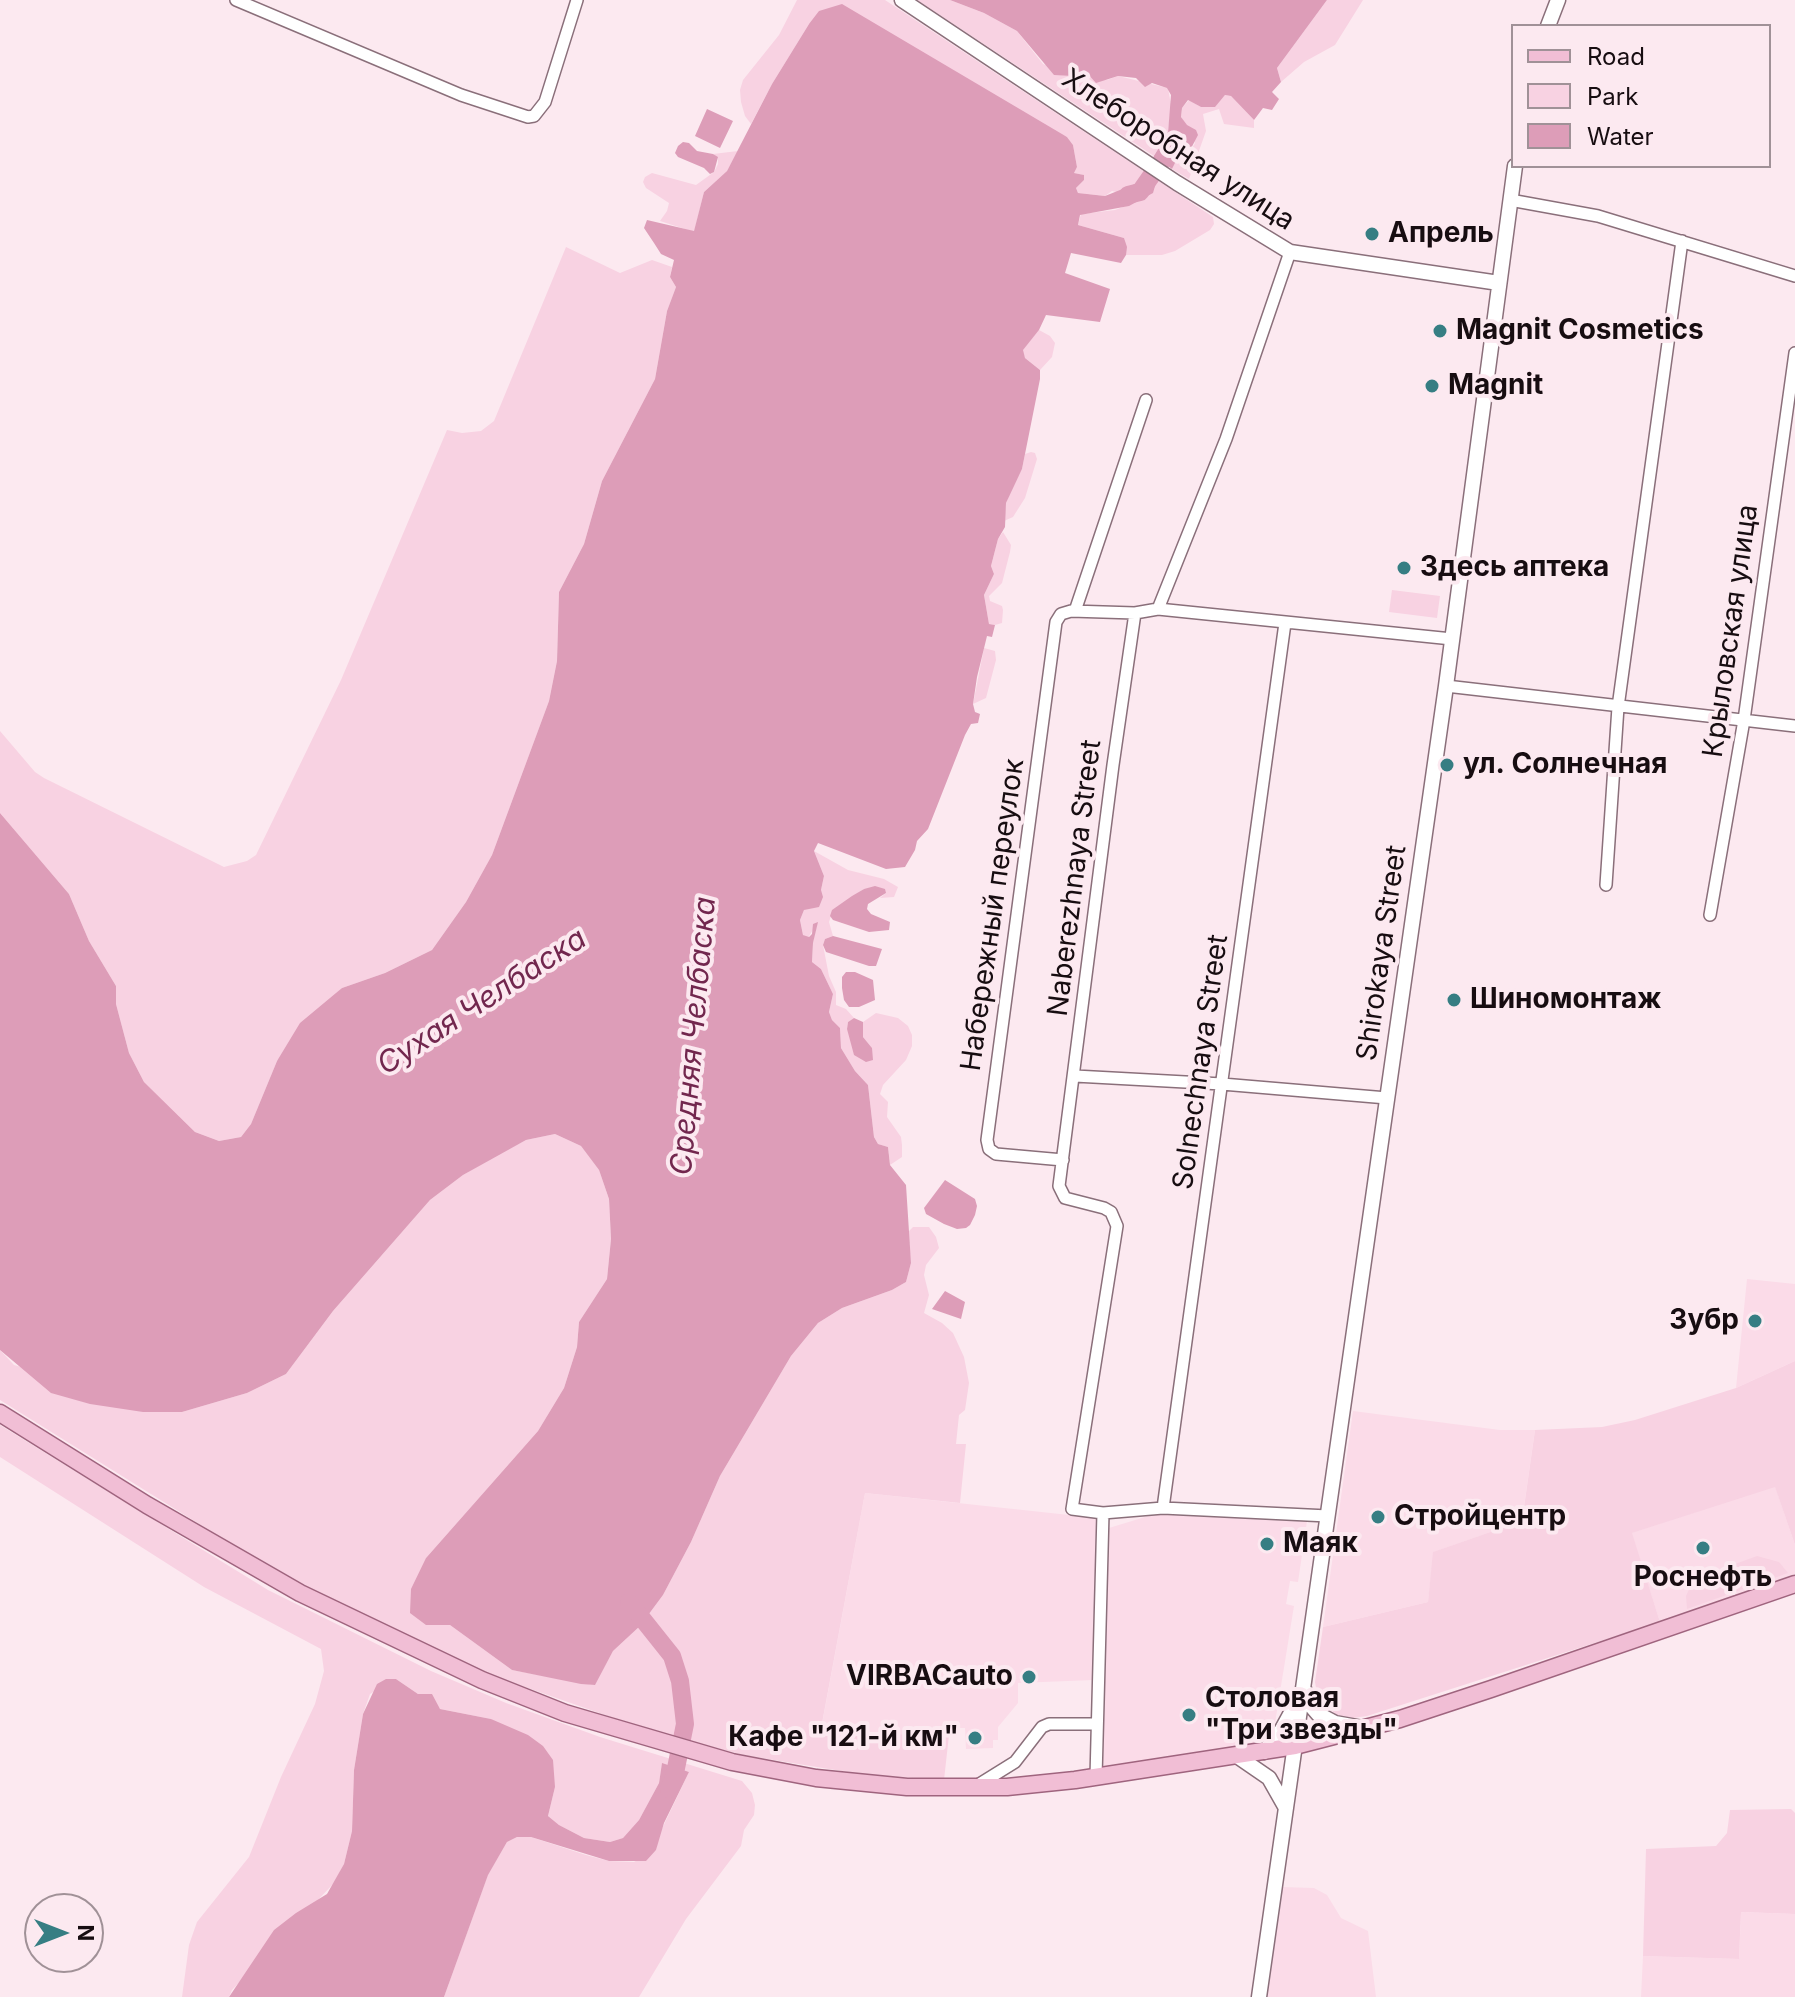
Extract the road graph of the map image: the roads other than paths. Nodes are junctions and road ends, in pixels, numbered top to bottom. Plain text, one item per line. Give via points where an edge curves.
1 (236, 0) edge
2 (577, 0) edge
3 (902, 0) edge
4 (1558, 0) edge
5 (1549, 24) edge
6 (1515, 168) edge
7 (1510, 200) junction
8 (1682, 241) junction
9 (1290, 252) junction
10 (1795, 276) edge
11 (1499, 283) junction
12 (1795, 353) edge
13 (1146, 400) dead end
14 (1158, 609) junction
15 (1075, 611) junction
16 (1135, 613) junction
17 (1285, 623) junction
18 (1452, 639) junction
19 (1446, 686) junction
20 (1618, 707) junction
21 (1744, 720) junction
22 (1795, 726) edge
23 (1606, 885) dead end
24 (1710, 915) dead end
25 (1075, 1076) junction
26 (1222, 1084) junction
27 (1387, 1098) junction
28 (1063, 1160) junction
29 (0, 1413) edge
30 (1163, 1508) junction
31 (1103, 1513) junction
32 (1328, 1516) junction
33 (1795, 1584) edge
34 (1304, 1687) junction
35 (1097, 1724) junction
36 (1363, 1728) junction
37 (1295, 1746) junction
38 (1264, 1752) junction
39 (1237, 1756) junction
40 (1096, 1777) junction
41 (973, 1788) junction
42 (1286, 1808) junction
43 (1259, 1997) edge

1 - 2 street via 520,116 534,116 545,102
3 - 9 street, Хлеборобная улица
4 - 5 street
6 - 7 street, Shirokaya Street
7 - 8 street via 1598,216
7 - 11 street, Shirokaya Street
8 - 10 street
8 - 20 street
9 - 11 street, Хлеборобная улица
9 - 14 street via 1226,439
11 - 18 street, Shirokaya Street
12 - 21 street, Крыловская улица
13 - 15 street
14 - 16 street
14 - 17 street
15 - 16 street
15 - 28 street, Набережный переулок via 1061,614 1056,622 987,1140 996,1154
16 - 25 street, Naberezhnaya Street
17 - 18 street
17 - 26 street, Solnechnaya Street
18 - 19 street, Shirokaya Street
19 - 20 street
19 - 27 street, Shirokaya Street
20 - 21 street
20 - 23 street
21 - 22 street
21 - 24 street, Крыловская улица
25 - 26 street
25 - 28 street, Naberezhnaya Street
26 - 27 street
26 - 30 street, Solnechnaya Street
27 - 32 street, Shirokaya Street
28 - 31 street, Naberezhnaya Street via 1059,1186 1065,1198 1104,1208 1117,1226 1072,1509
29 - 41 main road via 313,1600 565,1713 732,1762 816,1778
30 - 31 street
30 - 32 street
31 - 35 street
32 - 34 street, Shirokaya Street
33 - 36 main road
34 - 36 street via 1318,1714
34 - 37 street, Shirokaya Street
34 - 38 street
35 - 40 street
35 - 41 street via 1042,1727 1015,1762
36 - 37 main road
37 - 38 main road
37 - 42 street, Shirokaya Street
38 - 39 main road
39 - 40 main road
39 - 42 street via 1269,1778
40 - 41 main road
42 - 43 street, Shirokaya Street

